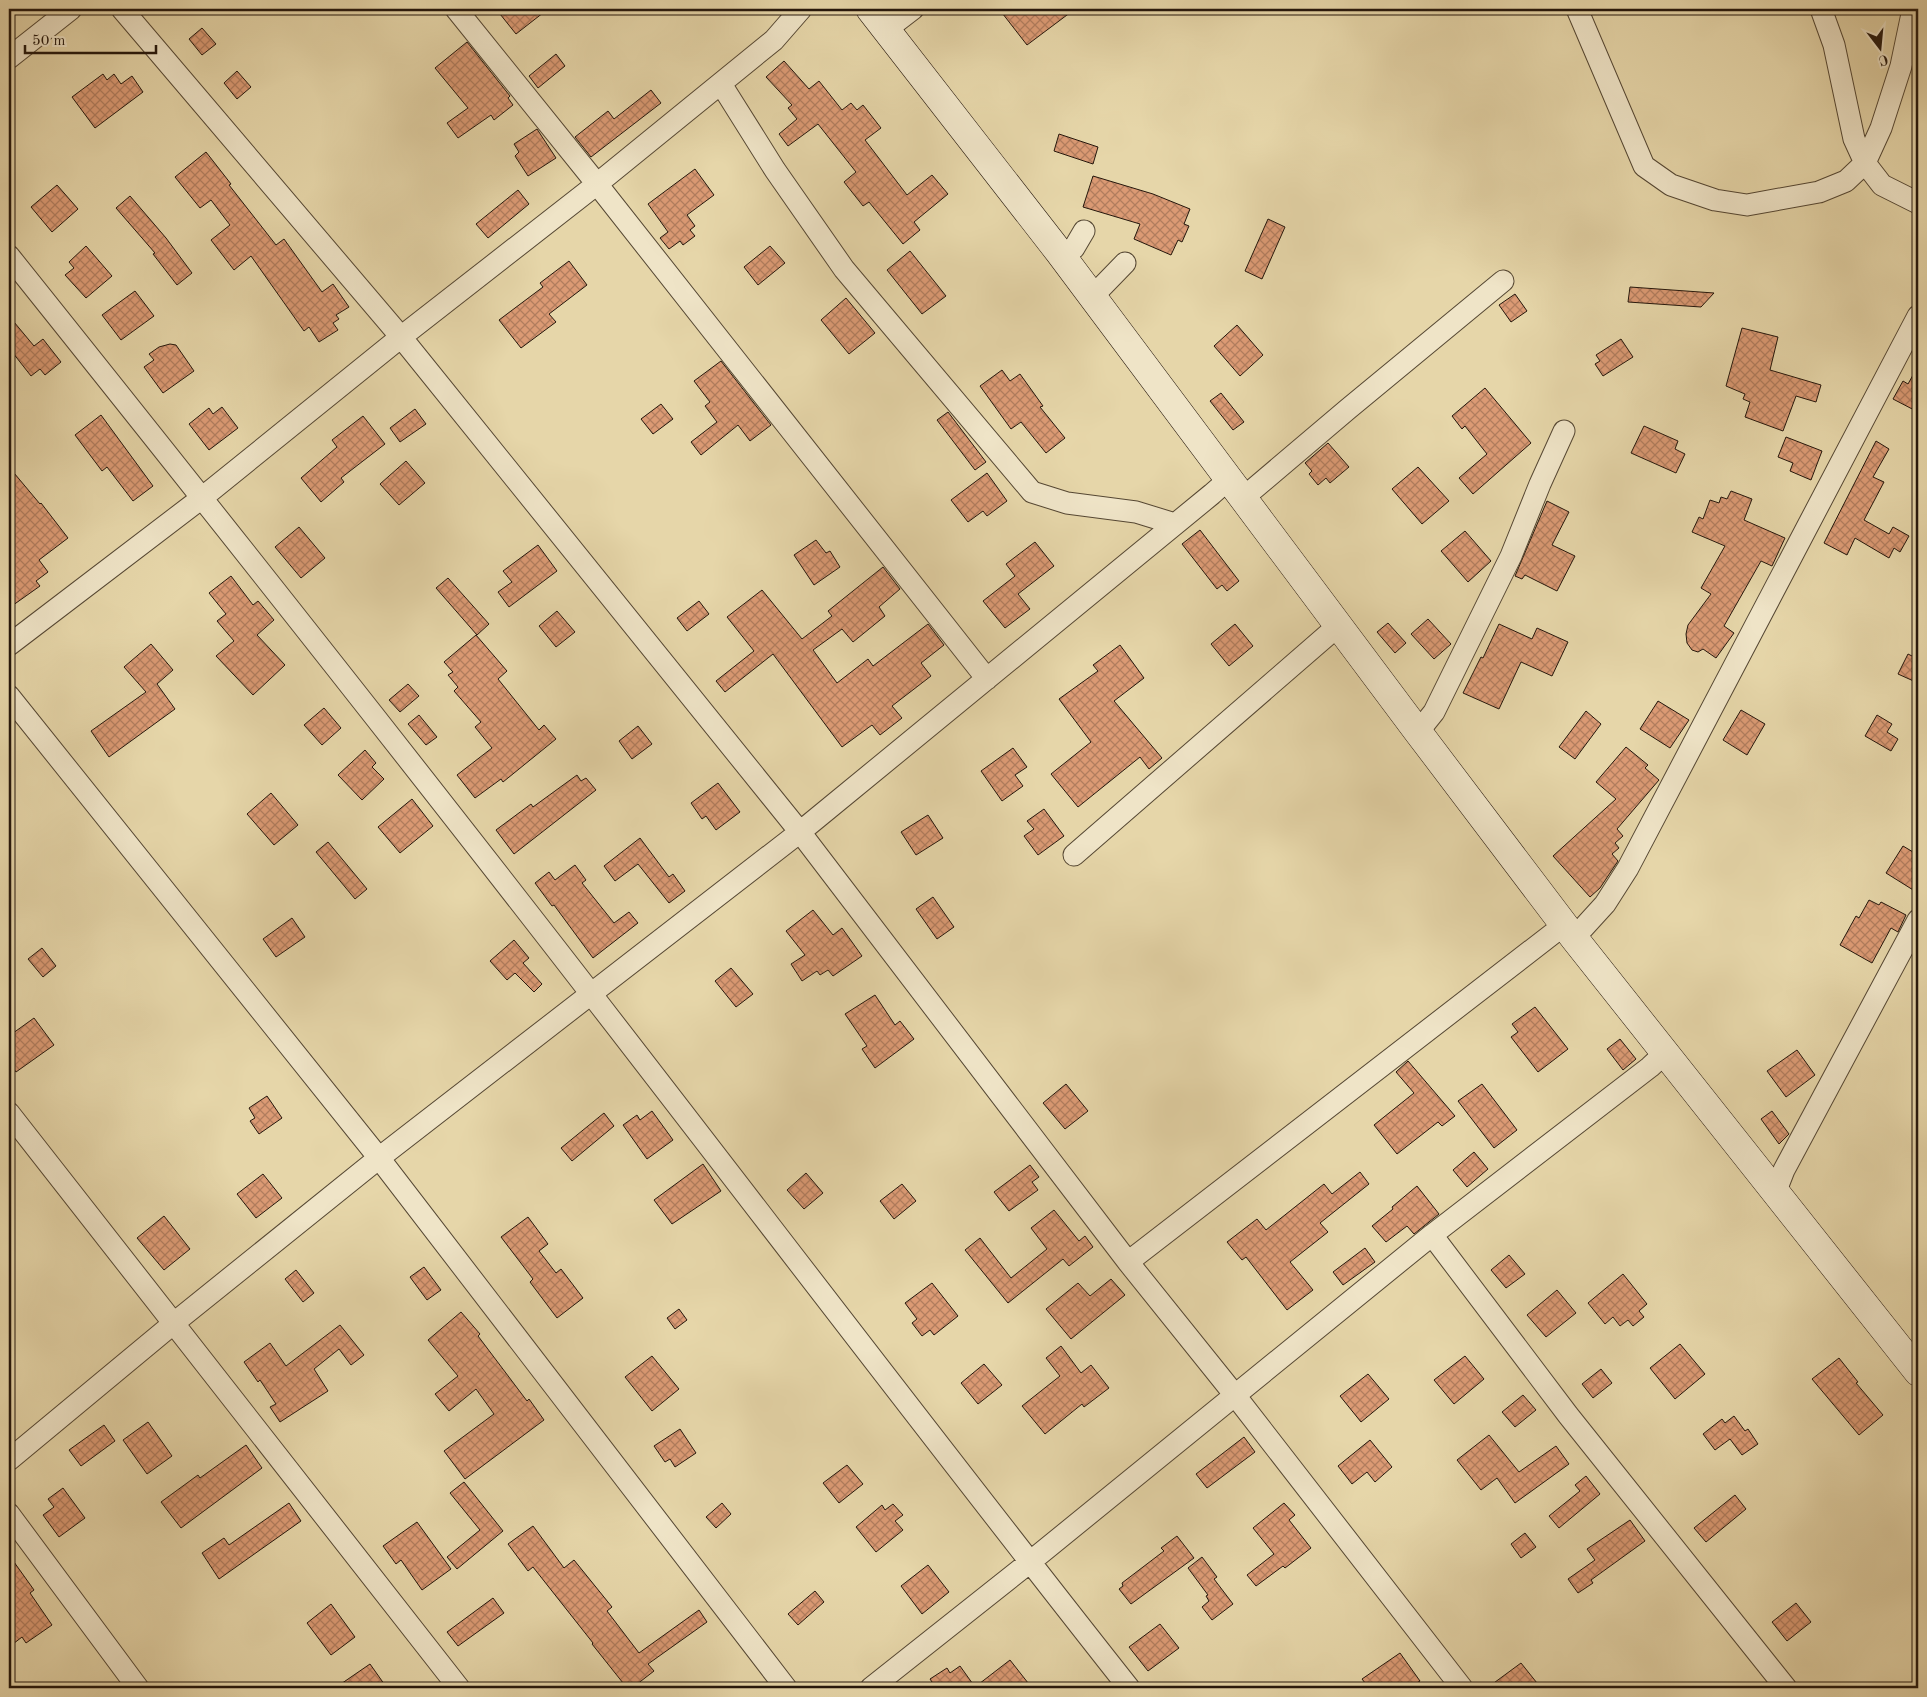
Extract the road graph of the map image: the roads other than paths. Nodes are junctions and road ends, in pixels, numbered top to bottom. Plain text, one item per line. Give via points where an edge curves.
1 (71, 9) edge
2 (122, 9) edge
3 (456, 9) edge
4 (801, 9) edge
5 (913, 9) edge
6 (1577, 9) edge
7 (1821, 9) edge
8 (1913, 9) edge
9 (879, 19) edge
10 (9, 58) edge
11 (721, 84) junction
12 (1865, 163) junction
13 (598, 184) junction
14 (1918, 203) edge
15 (1084, 231) dead end
16 (9, 256) edge
17 (1063, 258) junction
18 (1125, 263) dead end
19 (1503, 281) dead end
20 (1092, 297) junction
21 (1918, 316) edge
22 (401, 337) junction
23 (1564, 431) dead end
24 (1236, 488) junction
25 (203, 497) junction
26 (1175, 524) junction
27 (1339, 625) junction
28 (9, 645) edge
29 (987, 679) junction
30 (9, 696) edge
31 (1418, 732) junction
32 (800, 832) junction
33 (1074, 855) dead end
34 (1918, 920) edge
35 (1569, 931) junction
36 (591, 992) junction
37 (1666, 1052) junction
38 (9, 1113) edge
39 (379, 1158) junction
40 (1775, 1193) junction
41 (1432, 1235) junction
42 (1128, 1262) junction
43 (174, 1323) junction
44 (1918, 1372) edge
45 (1234, 1394) junction
46 (9, 1460) edge
47 (9, 1514) edge
48 (1030, 1562) junction
49 (138, 1688) edge
50 (460, 1688) edge
51 (786, 1688) edge
52 (871, 1688) edge
53 (1129, 1688) edge
54 (1462, 1688) edge
55 (1786, 1688) edge

1 - 10 street
2 - 22 street
3 - 13 street
4 - 11 street via 774,40
5 - 9 street
6 - 12 street via 1644,166 1671,185 1715,200 1747,205 1819,192 1846,181
7 - 12 street via 1834,45 1854,139
8 - 12 street via 1901,66 1881,128
9 - 17 street
11 - 13 street
11 - 26 street via 775,170 844,268 1032,492 1067,503 1136,512
12 - 14 street via 1882,185
13 - 22 street
13 - 29 street
15 - 17 street via 1074,248
16 - 25 street
17 - 20 street
18 - 20 street
19 - 24 street via 1348,409
20 - 24 street
21 - 35 street via 1628,868 1605,904
22 - 25 street
22 - 32 street
23 - 31 street via 1512,556 1434,712
24 - 26 street
24 - 27 street
25 - 28 street
25 - 36 street
26 - 29 street
27 - 31 street
27 - 33 street
29 - 32 street
30 - 39 street
31 - 35 street
32 - 36 street
32 - 42 street
34 - 40 street via 1784,1170
35 - 37 street
35 - 42 street
36 - 39 street
36 - 48 street
37 - 40 street
37 - 41 street
38 - 43 street
39 - 43 street
39 - 51 street
40 - 44 street
41 - 45 street
41 - 55 street via 1568,1415
42 - 45 street
43 - 46 street
43 - 50 street
45 - 48 street
45 - 54 street
47 - 49 street
48 - 52 street
48 - 53 street

